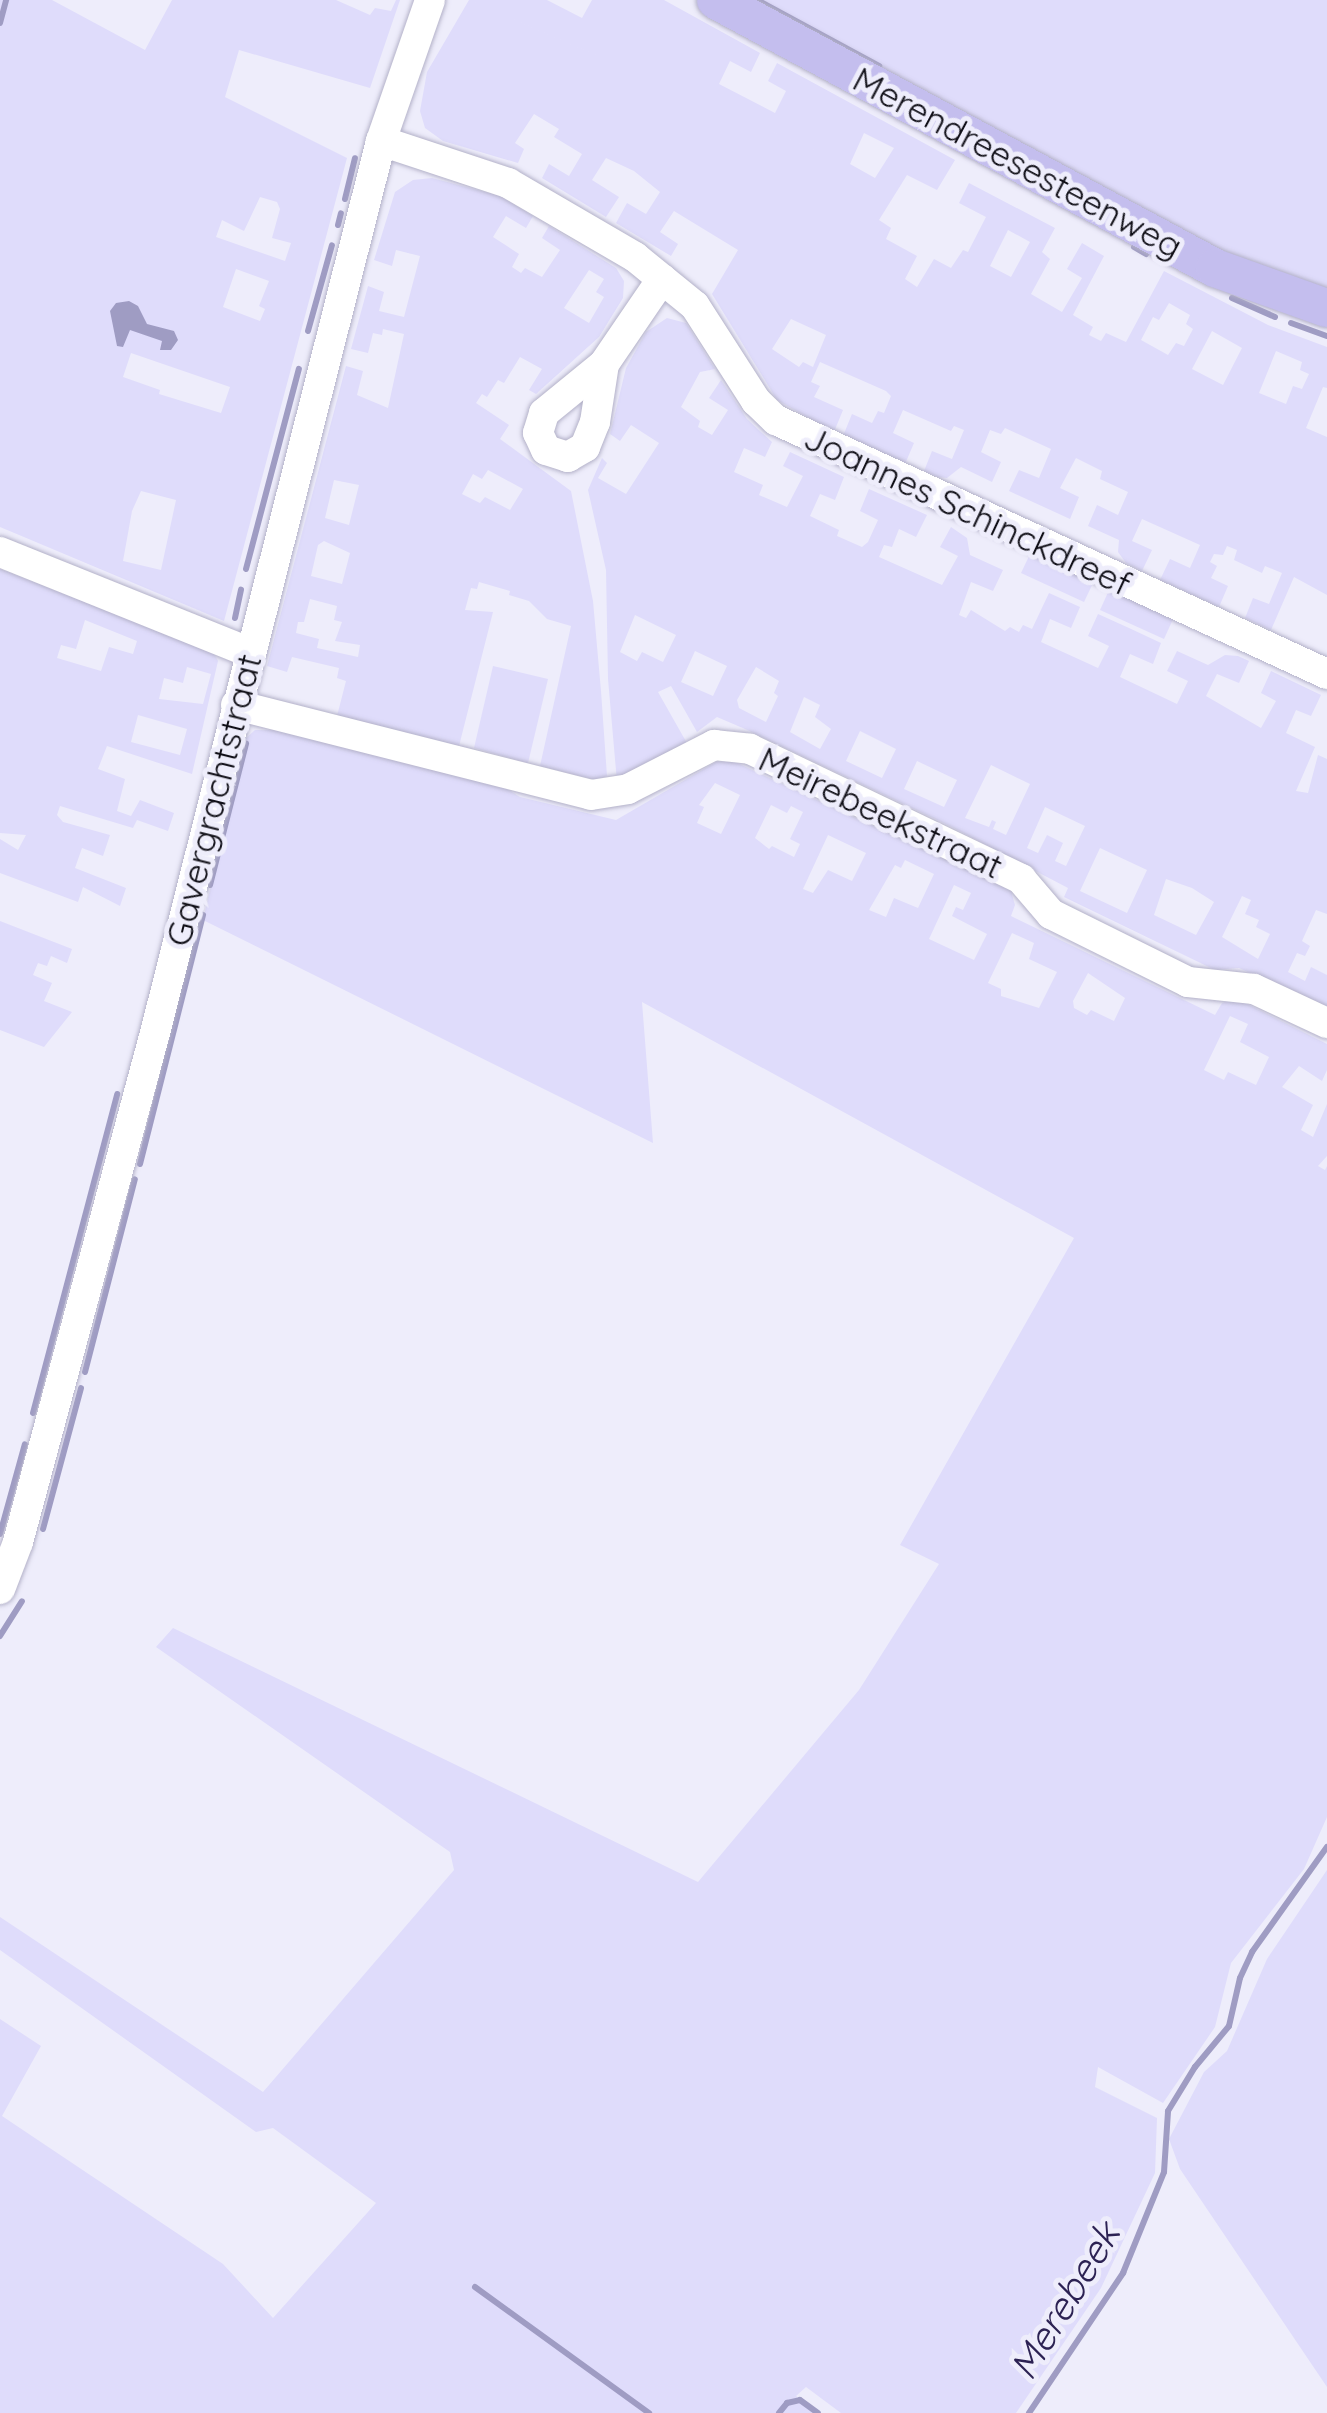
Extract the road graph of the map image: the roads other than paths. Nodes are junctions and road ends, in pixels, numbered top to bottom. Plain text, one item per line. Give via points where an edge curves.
1 (716, 0) edge
2 (431, 4) edge
3 (382, 142) junction
4 (662, 279) junction
5 (1327, 308) edge
6 (604, 364) dead end
7 (0, 552) edge
8 (249, 652) junction
9 (1327, 674) edge
10 (236, 704) junction
11 (1327, 1023) edge
12 (0, 1589) edge

1 - 5 main road, Merendreesesteenweg via 1215,268
2 - 3 street, Gavergrachtstraat
3 - 4 street, Joannes Schinckdreef via 508,183
3 - 8 street, Gavergrachtstraat
4 - 6 street
4 - 9 street, Joannes Schinckdreef via 695,306 756,401 776,420
7 - 8 street
8 - 10 street, Gavergrachtstraat
10 - 11 street, Meirebeekstraat via 591,795 628,789 714,746 750,749 1021,879 1050,914 1188,982 1254,988
10 - 12 street, Gavergrachtstraat via 156,1033

